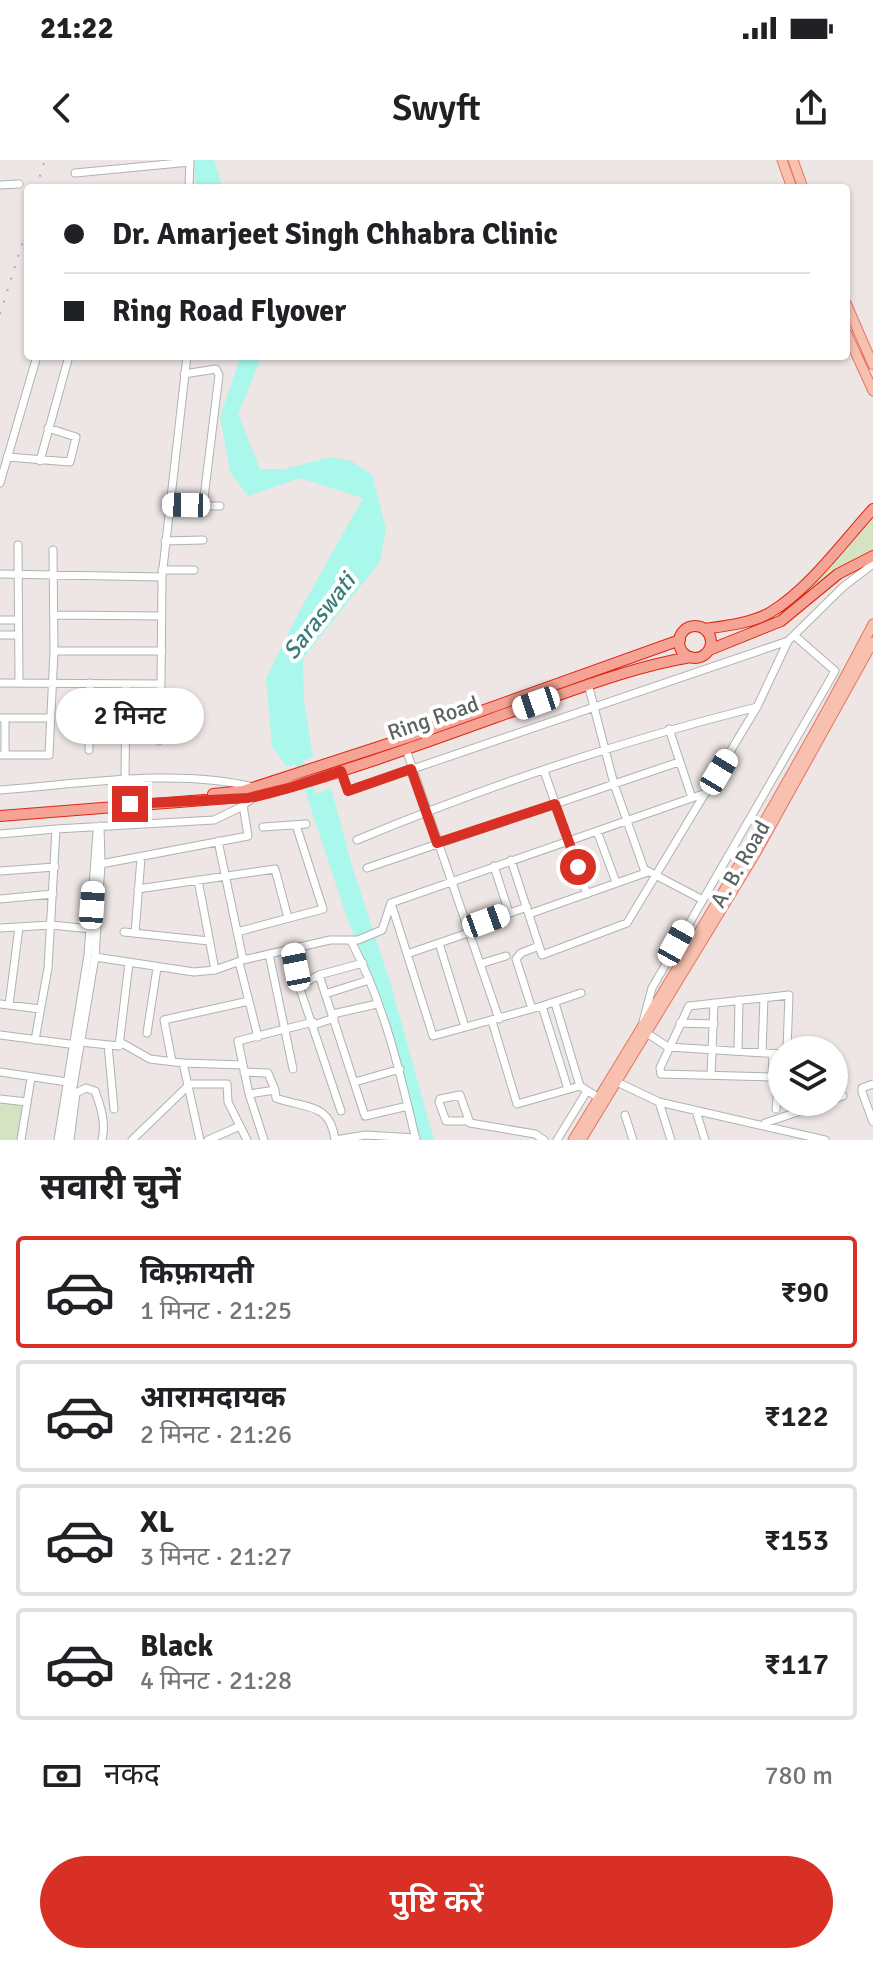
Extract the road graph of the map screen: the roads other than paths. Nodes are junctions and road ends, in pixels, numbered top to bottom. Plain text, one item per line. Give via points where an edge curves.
1 (782, 160) edge
2 (793, 160) edge
3 (190, 161) edge
4 (75, 173) dead end
5 (19, 184) dead end
6 (189, 184) edge
7 (791, 184) edge
8 (802, 184) edge
9 (0, 185) edge
10 (850, 312) edge
11 (850, 341) edge
12 (36, 360) edge
13 (68, 360) edge
14 (186, 360) edge
15 (873, 365) edge
16 (184, 374) junction
17 (873, 391) edge
18 (48, 428) junction
19 (7, 457) junction
20 (40, 461) junction
21 (0, 483) edge
22 (169, 505) junction
23 (203, 506) junction
24 (220, 506) dead end
25 (873, 509) edge
26 (203, 540) dead end
27 (165, 541) junction
28 (18, 545) dead end
29 (53, 550) dead end
30 (873, 556) edge
31 (873, 564) edge
32 (194, 570) dead end
33 (162, 573) junction
34 (0, 574) edge
35 (17, 575) junction
36 (52, 575) junction
37 (54, 615) junction
38 (162, 616) junction
39 (0, 620) edge
40 (18, 620) junction
41 (873, 624) edge
42 (704, 629) junction
43 (0, 635) edge
44 (18, 635) junction
45 (792, 639) junction
46 (680, 640) junction
47 (873, 642) edge
48 (709, 650) junction
49 (54, 651) junction
50 (162, 651) junction
51 (691, 657) junction
52 (835, 671) junction
53 (845, 678) junction
54 (0, 683) edge
55 (19, 683) junction
56 (52, 683) junction
57 (90, 683) junction
58 (126, 684) junction
59 (161, 684) junction
60 (588, 684) junction
61 (757, 707) junction
62 (595, 708) junction
63 (2, 718) edge
64 (51, 718) junction
65 (669, 729) junction
66 (159, 741) dead end
67 (406, 749) junction
68 (89, 750) dead end
69 (604, 750) junction
70 (2, 755) edge
71 (679, 762) junction
72 (411, 769) junction
73 (341, 771) junction
74 (544, 771) junction
75 (125, 781) junction
76 (291, 782) junction
77 (614, 784) junction
78 (0, 790) edge
79 (254, 791) junction
80 (706, 793) junction
81 (692, 798) junction
82 (555, 804) junction
83 (243, 805) junction
84 (426, 811) junction
85 (6, 812) edge
86 (628, 821) junction
87 (306, 824) dead end
88 (296, 825) junction
89 (100, 826) junction
90 (263, 827) dead end
91 (56, 829) junction
92 (597, 831) junction
93 (0, 834) edge
94 (357, 840) dead end
95 (568, 840) junction
96 (218, 841) junction
97 (437, 843) junction
98 (141, 858) junction
99 (511, 860) junction
100 (101, 864) junction
101 (494, 866) junction
102 (55, 867) junction
103 (367, 868) dead end
104 (0, 871) edge
105 (651, 874) junction
106 (225, 877) junction
107 (198, 880) junction
108 (451, 882) junction
109 (616, 882) junction
110 (138, 889) junction
111 (53, 894) junction
112 (587, 894) junction
113 (0, 899) edge
114 (701, 899) junction
115 (391, 903) junction
116 (528, 910) junction
117 (509, 913) junction
118 (288, 918) junction
119 (51, 925) junction
120 (19, 927) junction
121 (0, 928) edge
122 (91, 929) junction
123 (468, 931) junction
124 (124, 932) dead end
125 (237, 932) junction
126 (135, 933) junction
127 (355, 940) junction
128 (209, 941) junction
129 (439, 943) junction
130 (539, 946) junction
131 (292, 949) junction
132 (269, 954) junction
133 (407, 954) junction
134 (506, 956) dead end
135 (95, 957) junction
136 (241, 961) junction
137 (129, 963) junction
138 (363, 963) junction
139 (480, 964) junction
140 (157, 968) junction
141 (215, 970) junction
142 (319, 975) junction
143 (369, 980) junction
144 (299, 986) junction
145 (581, 993) dead end
146 (325, 994) junction
147 (764, 998) junction
148 (739, 1000) junction
149 (249, 1001) junction
150 (555, 1003) junction
151 (714, 1003) junction
152 (377, 1004) junction
153 (4, 1005) edge
154 (542, 1006) junction
155 (40, 1009) junction
156 (532, 1009) junction
157 (333, 1016) junction
158 (496, 1020) junction
159 (313, 1023) junction
160 (680, 1023) junction
161 (714, 1024) junction
162 (465, 1027) junction
163 (285, 1029) junction
164 (643, 1032) junction
165 (147, 1033) dead end
166 (0, 1035) edge
167 (788, 1036) edge
168 (258, 1037) junction
169 (35, 1040) junction
170 (120, 1042) junction
171 (77, 1044) junction
172 (108, 1045) junction
173 (668, 1047) junction
174 (714, 1049) junction
175 (738, 1051) junction
176 (762, 1053) junction
177 (768, 1053) edge
178 (172, 1061) junction
179 (183, 1063) junction
180 (244, 1068) junction
181 (293, 1069) dead end
182 (400, 1069) junction
183 (0, 1072) edge
184 (711, 1075) junction
185 (768, 1077) edge
186 (31, 1078) junction
187 (67, 1082) junction
188 (355, 1082) junction
189 (617, 1082) junction
190 (873, 1084) edge
191 (188, 1085) junction
192 (584, 1088) junction
193 (568, 1089) junction
194 (275, 1090) junction
195 (249, 1094) junction
196 (599, 1098) junction
197 (0, 1099) edge
198 (27, 1102) junction
199 (659, 1102) junction
200 (408, 1106) junction
201 (71, 1109) junction
202 (114, 1109) dead end
203 (341, 1111) dead end
204 (696, 1111) junction
205 (625, 1115) dead end
206 (786, 1116) edge
207 (468, 1121) junction
208 (873, 1122) edge
209 (763, 1124) junction
210 (240, 1126) junction
211 (376, 1138) edge
212 (200, 1139) edge
213 (416, 1139) edge
214 (21, 1140) edge
215 (64, 1140) edge
216 (102, 1140) edge
217 (132, 1140) edge
218 (190, 1140) edge
219 (208, 1140) edge
220 (247, 1140) edge
221 (264, 1140) edge
222 (335, 1140) edge
223 (544, 1140) edge
224 (557, 1140) edge
225 (573, 1140) edge
226 (581, 1140) edge
227 (633, 1140) edge
228 (671, 1140) edge
229 (705, 1140) edge
230 (825, 1140) edge

1 - 7 main road
2 - 8 main road
3 - 4 street
3 - 6 street
5 - 9 street
10 - 15 main road
11 - 17 main road
12 - 19 street
13 - 18 street
14 - 16 street
16 - 22 street
16 - 23 street via 219,372
18 - 20 street
18 - 20 street via 76,441 68,463
19 - 20 street
19 - 21 street
22 - 23 street
22 - 27 street
23 - 24 street
25 - 42 highway via 799,590 769,614
26 - 27 street
27 - 33 street
28 - 35 street
29 - 36 street
30 - 48 highway via 823,585 781,621
31 - 45 street
32 - 33 street
33 - 36 street
33 - 38 street
34 - 35 street
35 - 36 street
35 - 40 street
36 - 37 street
37 - 38 street
37 - 49 street
38 - 50 street
39 - 40 street
40 - 44 street
41 - 53 main road, A. B. Road
42 - 46 highway via 690,627
42 - 48 highway via 711,638
43 - 44 street
44 - 55 street
45 - 52 street
45 - 61 street
45 - 62 street
46 - 51 highway via 681,649
46 - 76 highway, Ring Road via 321,765
47 - 164 main road, A. B. Road via 806,766
48 - 51 highway
49 - 50 street
49 - 56 street
50 - 59 street
51 - 60 highway, Ring Road
52 - 53 street
52 - 114 street
53 - 164 main road, A. B. Road
54 - 55 street
55 - 56 street
56 - 57 street
56 - 64 street
57 - 58 street
57 - 68 street
58 - 59 street
58 - 75 street
59 - 66 street
60 - 62 street
60 - 67 highway, Ring Road
61 - 65 street
61 - 80 street
62 - 69 street
62 - 72 street
63 - 64 street
63 - 70 street
64 - 70 street via 49,755
65 - 69 street
65 - 71 street
67 - 72 street
67 - 73 highway, Ring Road
69 - 74 street
69 - 77 street
71 - 77 street
71 - 81 street
72 - 73 street via 348,791
72 - 84 street
73 - 76 highway, Ring Road
74 - 82 street
74 - 84 street
75 - 78 street
75 - 79 street via 211,779
76 - 79 highway, Ring Road
77 - 82 street
77 - 86 street
79 - 83 street
79 - 85 highway, Ring Road
80 - 81 street
80 - 105 street
81 - 86 street
82 - 95 street
82 - 97 street
83 - 89 street via 214,820
83 - 96 street via 249,836
84 - 94 street
84 - 97 street
86 - 92 street
86 - 105 street
87 - 88 street
88 - 90 street
88 - 118 street via 323,909
89 - 91 street
89 - 100 street
89 - 122 street
91 - 93 street
91 - 102 street
92 - 95 street
92 - 109 street
95 - 99 street
95 - 112 street
96 - 98 street
96 - 106 street
97 - 103 street
97 - 108 street
98 - 100 street
98 - 110 street
99 - 101 street
99 - 116 street
100 - 135 street
101 - 108 street
101 - 117 street
102 - 104 street
102 - 111 street
105 - 109 street
105 - 114 street
105 - 130 street via 627,923 542,955
106 - 107 street
106 - 118 street via 275,869
106 - 125 street
107 - 110 street
107 - 128 street
108 - 115 street
108 - 123 street
109 - 112 street
110 - 126 street
111 - 113 street
111 - 119 street
112 - 116 street
114 - 164 street via 652,988
115 - 127 street via 386,925
115 - 133 street
116 - 117 street
116 - 130 street
117 - 123 street
118 - 125 street
119 - 120 street
119 - 122 street
119 - 155 street
120 - 121 street
120 - 153 street
122 - 171 street
123 - 129 street
123 - 139 street
124 - 126 street
125 - 136 street
126 - 128 street
127 - 131 street
127 - 138 street
128 - 141 street
129 - 133 street
129 - 162 street
130 - 156 street via 516,959
131 - 132 street
131 - 144 street
132 - 136 street
132 - 163 street
133 - 162 street via 433,1036
134 - 139 street
135 - 137 street
135 - 171 street
136 - 141 street
136 - 149 street
137 - 140 street
137 - 170 street
138 - 142 street
138 - 143 street
139 - 158 street
140 - 141 street
140 - 165 street
142 - 144 street
142 - 146 street
143 - 146 street
143 - 152 street
144 - 159 street
145 - 150 street
146 - 157 street
147 - 148 street
147 - 167 street via 789,995
147 - 176 street
148 - 151 street
148 - 175 street
149 - 168 street
149 - 178 street via 164,1020
150 - 154 street
150 - 192 street
151 - 160 street via 689,1006
151 - 161 street
152 - 157 street
152 - 182 street
153 - 155 street
154 - 156 street
154 - 193 street
155 - 169 street
156 - 158 street
157 - 159 street
157 - 188 street
158 - 162 street
158 - 193 street via 517,1104
159 - 163 street
159 - 203 street
160 - 161 street
160 - 173 street
161 - 174 street
163 - 168 street
163 - 181 street
164 - 173 street
164 - 189 main road, A. B. Road
164 - 196 main road, A. B. Road
166 - 169 street
168 - 180 street via 238,1041
169 - 171 street
170 - 172 street
170 - 178 street via 146,1058
171 - 172 street
171 - 187 street
171 - 201 street
172 - 202 street
173 - 174 street
173 - 184 street via 661,1074
174 - 175 street
174 - 184 street
175 - 176 street
176 - 177 street
178 - 179 street
179 - 180 street
179 - 191 street
180 - 194 street via 268,1073
180 - 195 street
182 - 188 street
182 - 200 street
183 - 186 street
184 - 185 street
186 - 187 street
186 - 198 street
187 - 215 street
188 - 200 street via 365,1116
189 - 199 street
189 - 226 main road, A. B. Road
190 - 208 street via 862,1088
191 - 210 street via 227,1084 228,1102
191 - 212 street
191 - 217 street
192 - 193 street
192 - 196 street
192 - 224 street
194 - 195 street
194 - 222 street via 276,1098 316,1107 332,1123
195 - 221 street
196 - 225 main road, A. B. Road
197 - 198 street
198 - 214 street
199 - 204 street
199 - 228 street
200 - 213 street
201 - 215 street
201 - 216 street via 78,1091 95,1091 104,1122
204 - 209 street
204 - 229 street
205 - 227 street
206 - 209 street
207 - 207 street via 460,1095 440,1099 446,1121
207 - 223 street
209 - 230 street
210 - 219 street
210 - 220 street
211 - 213 street
211 - 222 street
212 - 218 street

